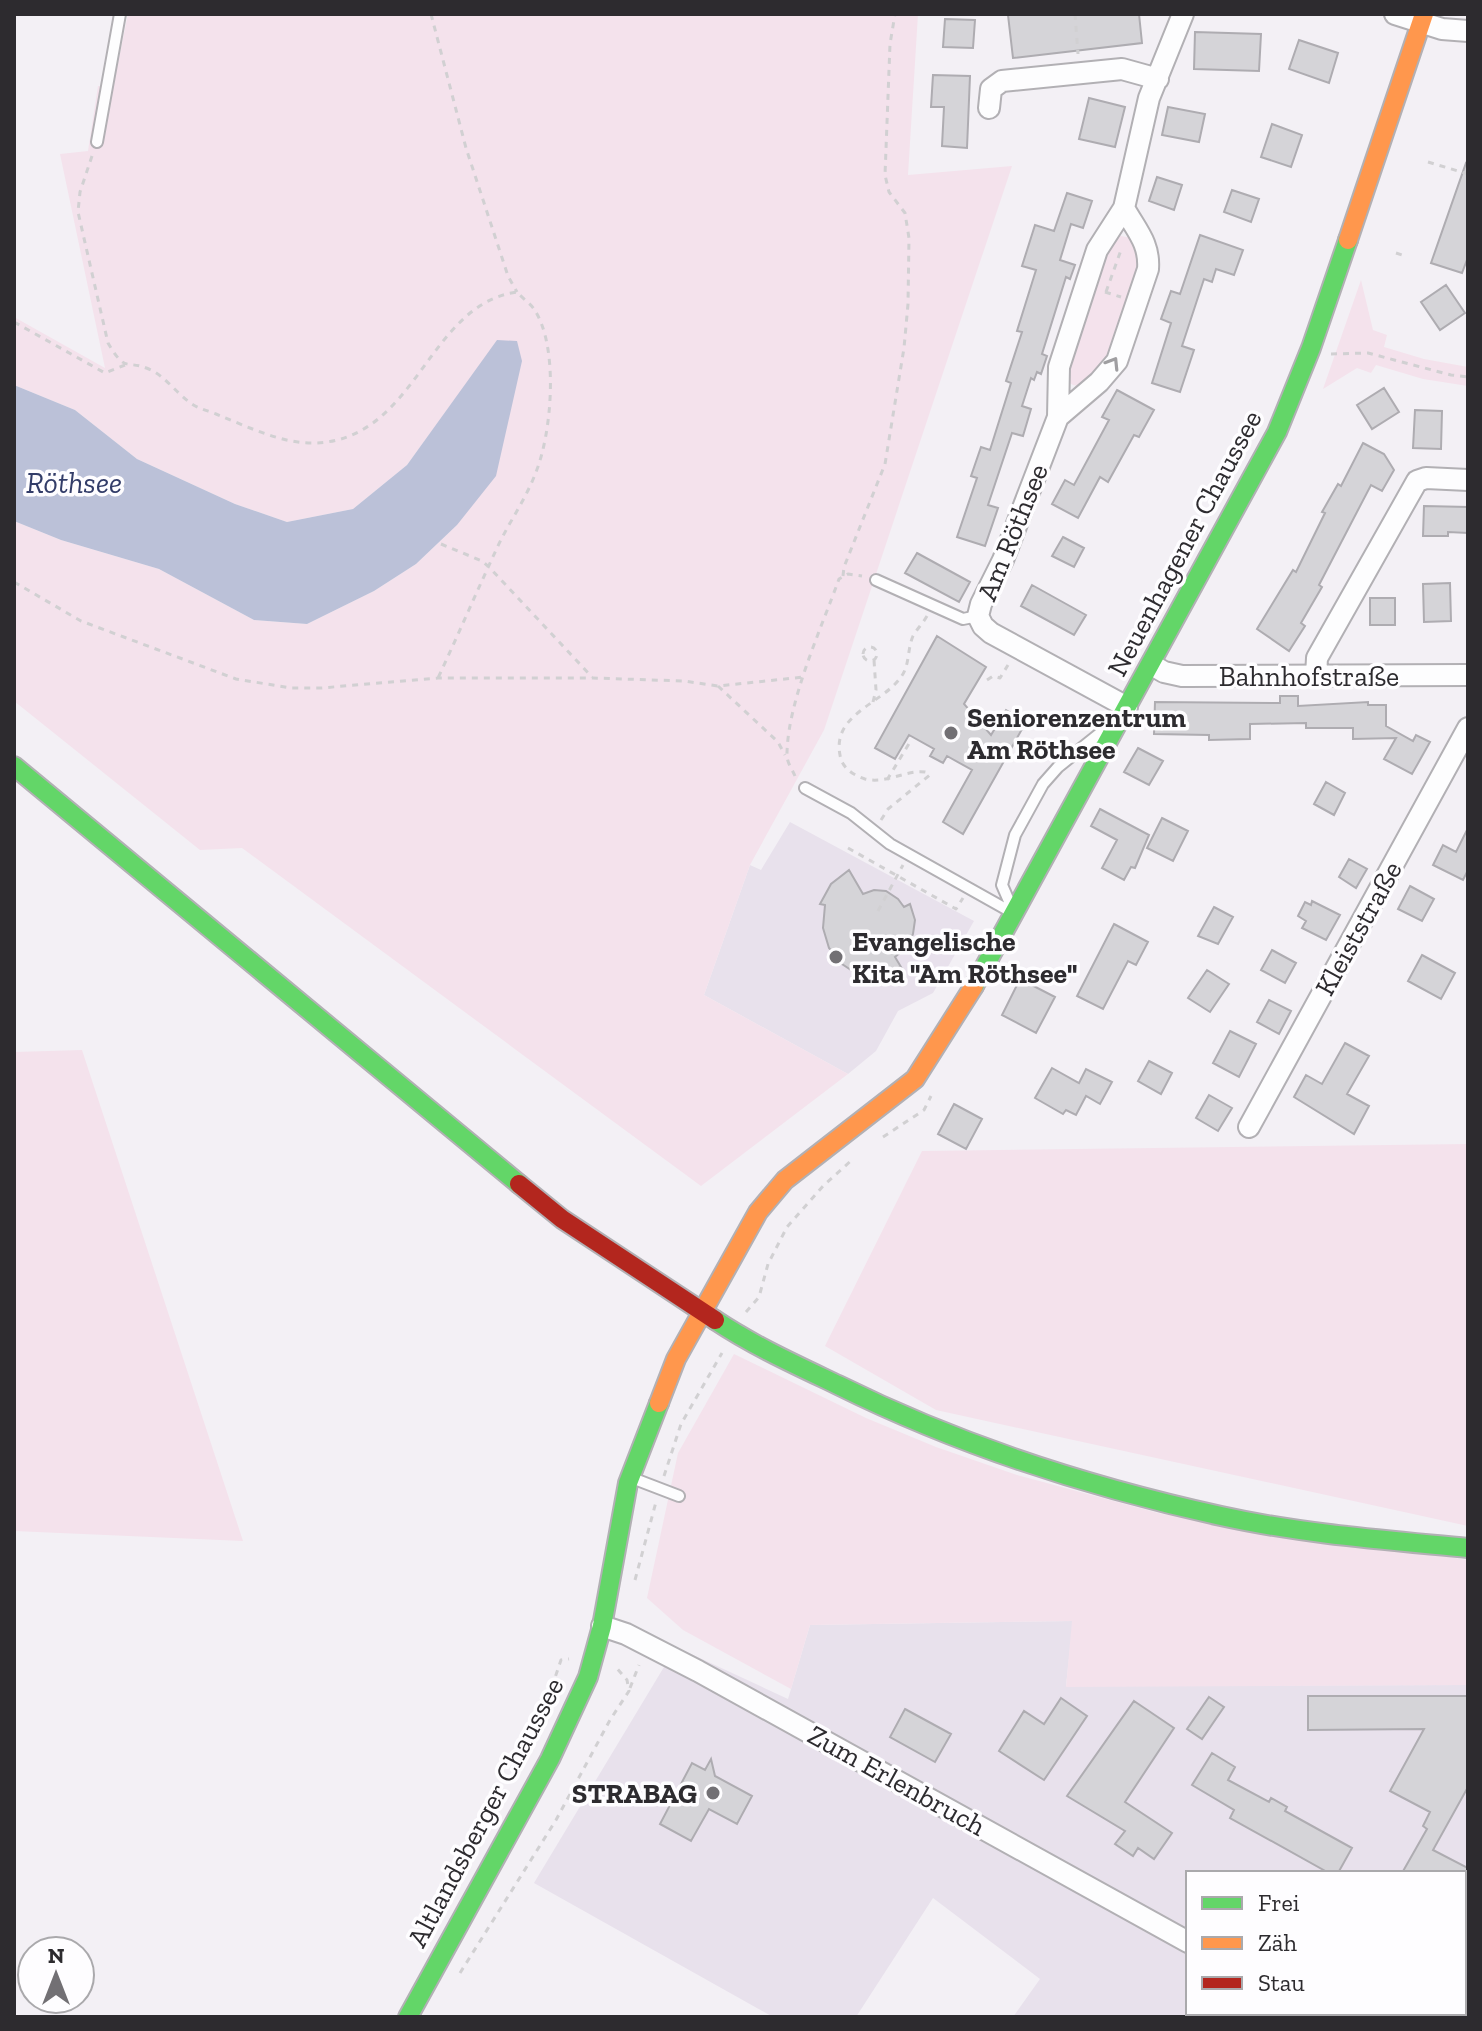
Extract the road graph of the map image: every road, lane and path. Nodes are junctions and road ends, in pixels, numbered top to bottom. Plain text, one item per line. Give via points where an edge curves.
1 (120, 14) edge
2 (431, 14) edge
3 (895, 14) edge
4 (1075, 14) edge
5 (1183, 14) edge
6 (1395, 14) edge
7 (1422, 18) edge
8 (1468, 31) edge
9 (1080, 74) junction
10 (1158, 79) junction
11 (989, 108) dead end
12 (97, 142) joint
13 (1428, 162) dead end
14 (1468, 174) edge
15 (1124, 208) junction
16 (1121, 249) dead end
17 (1396, 253) dead end
18 (1405, 256) dead end
19 (1096, 289) junction
20 (517, 292) junction
21 (1137, 303) junction
22 (14, 322) edge
23 (1326, 353) dead end
24 (125, 365) junction
25 (1468, 377) edge
26 (1058, 417) junction
27 (1468, 480) edge
28 (441, 544) dead end
29 (489, 567) junction
30 (843, 576) junction
31 (876, 580) joint
32 (14, 582) edge
33 (933, 606) junction
34 (978, 616) junction
35 (874, 660) dead end
36 (1152, 665) junction
37 (1468, 675) edge
38 (1316, 676) junction
39 (804, 677) junction
40 (438, 678) junction
41 (593, 678) junction
42 (718, 686) junction
43 (873, 702) junction
44 (1122, 715) junction
45 (1468, 728) edge
46 (910, 742) dead end
47 (786, 757) junction
48 (14, 766) edge
49 (887, 780) junction
50 (805, 788) joint
51 (874, 831) junction
52 (848, 848) dead end
53 (908, 854) junction
54 (897, 876) junction
55 (969, 888) junction
56 (878, 911) dead end
57 (1014, 914) junction
58 (1249, 1127) dead end
59 (702, 1312) junction
60 (630, 1478) junction
61 (679, 1496) dead end
62 (1468, 1548) edge
63 (602, 1626) junction
64 (639, 1665) dead end
65 (629, 1691) dead end
66 (1186, 1941) edge
67 (408, 2017) edge

1 - 12 lane
2 - 20 path via 466,148
3 - 30 path via 885,175 889,192 905,213 908,304 885,464
4 - 9 path
5 - 10 street, Am Röthsee
6 - 7 street
7 - 8 street via 1442,29
7 - 36 street, Neuenhagener Chaussee via 1295,393
9 - 10 street via 1122,69
9 - 11 street via 1002,81 991,89
10 - 15 street, Am Röthsee
12 - 24 path via 78,212 108,343
13 - 14 path
15 - 19 street, Am Röthsee via 1097,250
15 - 21 street, Am Röthsee via 1149,253
16 - 19 path
17 - 18 path
19 - 21 path
19 - 26 street, Am Röthsee via 1059,367
20 - 24 path via 482,304 444,338 401,399 364,427 335,440 298,442 241,424 192,404 151,370
20 - 29 path via 534,308 547,341 550,409 538,469
26 -> 21 street, Am Röthsee via 1117,361
22 - 24 path via 105,373
23 - 25 path via 1368,353
26 - 34 street, Am Röthsee
27 - 38 street via 1417,481 1317,658
28 - 29 path
29 - 40 path
29 - 41 path
30 - 31 path
30 - 39 path
31 - 33 lane
32 - 40 path via 81,621 236,679 321,688
33 - 34 lane via 963,619
33 - 43 path via 915,632 902,676
34 - 44 street, Am Röthsee via 991,633
35 - 43 path
36 - 38 street, Bahnhofstraße via 1182,676
36 - 44 street, Neuenhagener Chaussee
37 - 38 street, Bahnhofstraße
39 - 42 path
39 - 47 path
40 - 41 path
41 - 42 path
42 - 47 path via 778,742
43 - 49 path via 847,723 839,741 840,756 858,776
44 - 57 street, Neuenhagener Chaussee
44 - 57 lane via 1058,767 1015,835 1002,885
45 - 58 street, Kleiststraße
46 - 49 path
47 - 50 path
48 - 59 street via 562,1219
49 - 51 path via 920,770 931,774 888,809
50 - 51 lane
51 - 53 lane
52 - 54 path
53 - 54 path
53 - 55 lane
54 - 55 path via 956,909
54 - 56 path
55 - 57 lane
57 - 59 street, Neuenhagener Chaussee via 923,1069 785,1180 758,1212
59 - 60 street, Altlandsberger Chaussee via 676,1359
59 - 62 street via 745,1340 888,1410 1032,1466 1222,1516
60 - 61 lane
60 - 63 street, Altlandsberger Chaussee
63 - 66 street, Zum Erlenbruch via 698,1671
63 - 67 street, Altlandsberger Chaussee via 588,1677 550,1759
64 - 65 path

